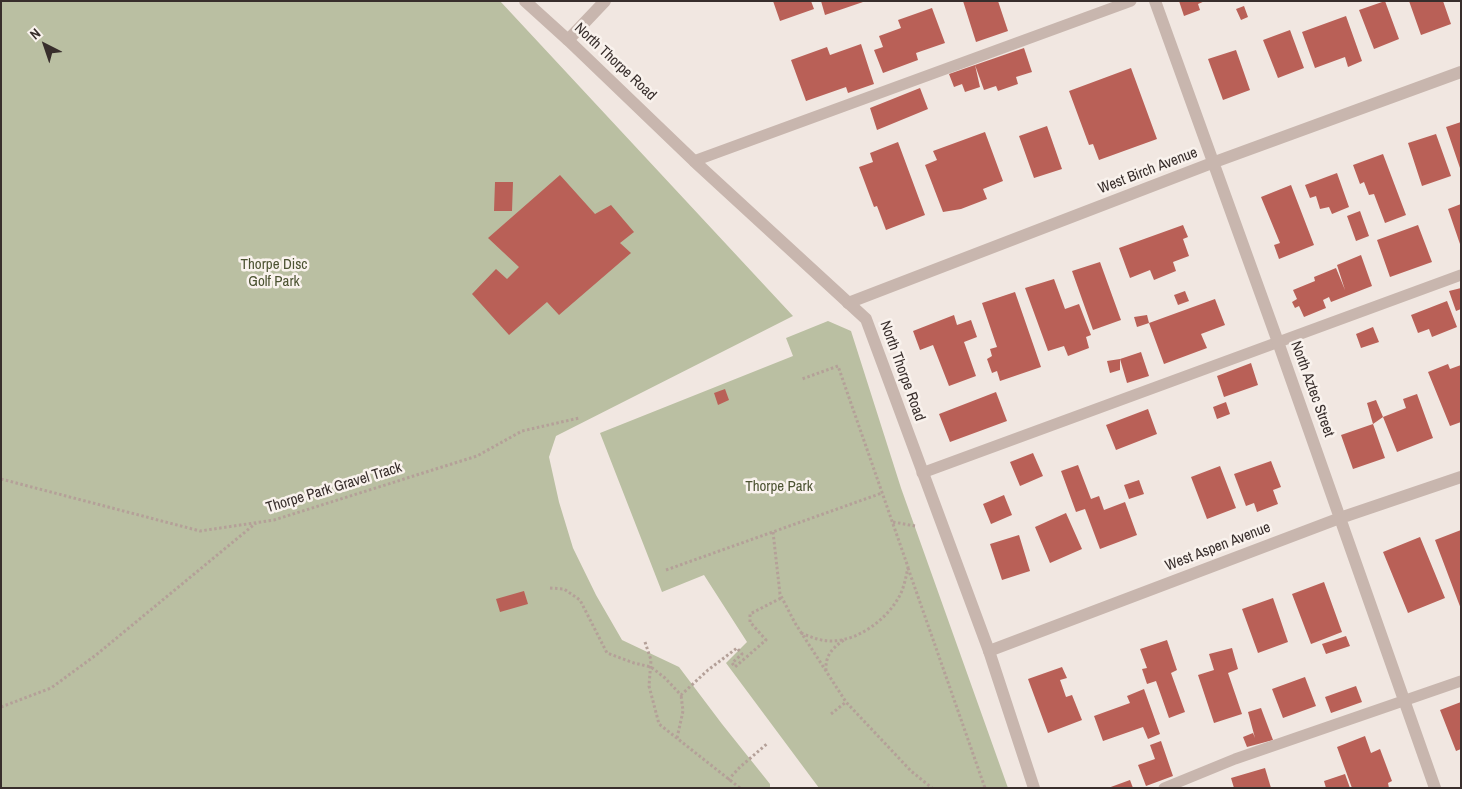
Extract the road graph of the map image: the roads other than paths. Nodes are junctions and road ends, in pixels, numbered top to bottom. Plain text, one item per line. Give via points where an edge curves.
1 (525, 1) edge
2 (605, 1) edge
3 (1131, 1) edge
4 (1155, 1) edge
5 (568, 40) junction
6 (1461, 72) edge
7 (694, 161) junction
8 (1212, 163) junction
9 (1461, 275) edge
10 (848, 303) junction
11 (1278, 342) junction
12 (922, 472) junction
13 (1461, 476) edge
14 (1340, 518) junction
15 (989, 651) junction
16 (1461, 681) edge
17 (1405, 701) junction
18 (1034, 788) edge
19 (1164, 788) edge
20 (1435, 788) edge

1 - 5 street, North Thorpe Road
2 - 5 street
3 - 7 lane
4 - 8 street, North Aztec Street
5 - 7 street, North Thorpe Road
6 - 8 street, West Birch Avenue
7 - 10 street, North Thorpe Road
8 - 10 street, West Birch Avenue
8 - 11 street, North Aztec Street
9 - 11 lane
10 - 12 street, North Thorpe Road via 866,320
11 - 12 lane
11 - 14 street, North Aztec Street
12 - 15 street, North Thorpe Road
13 - 14 street, West Aspen Avenue
14 - 15 street, West Aspen Avenue
14 - 17 street, North Aztec Street
15 - 18 street, North Thorpe Road
16 - 17 lane
17 - 19 lane
17 - 20 street, North Aztec Street

